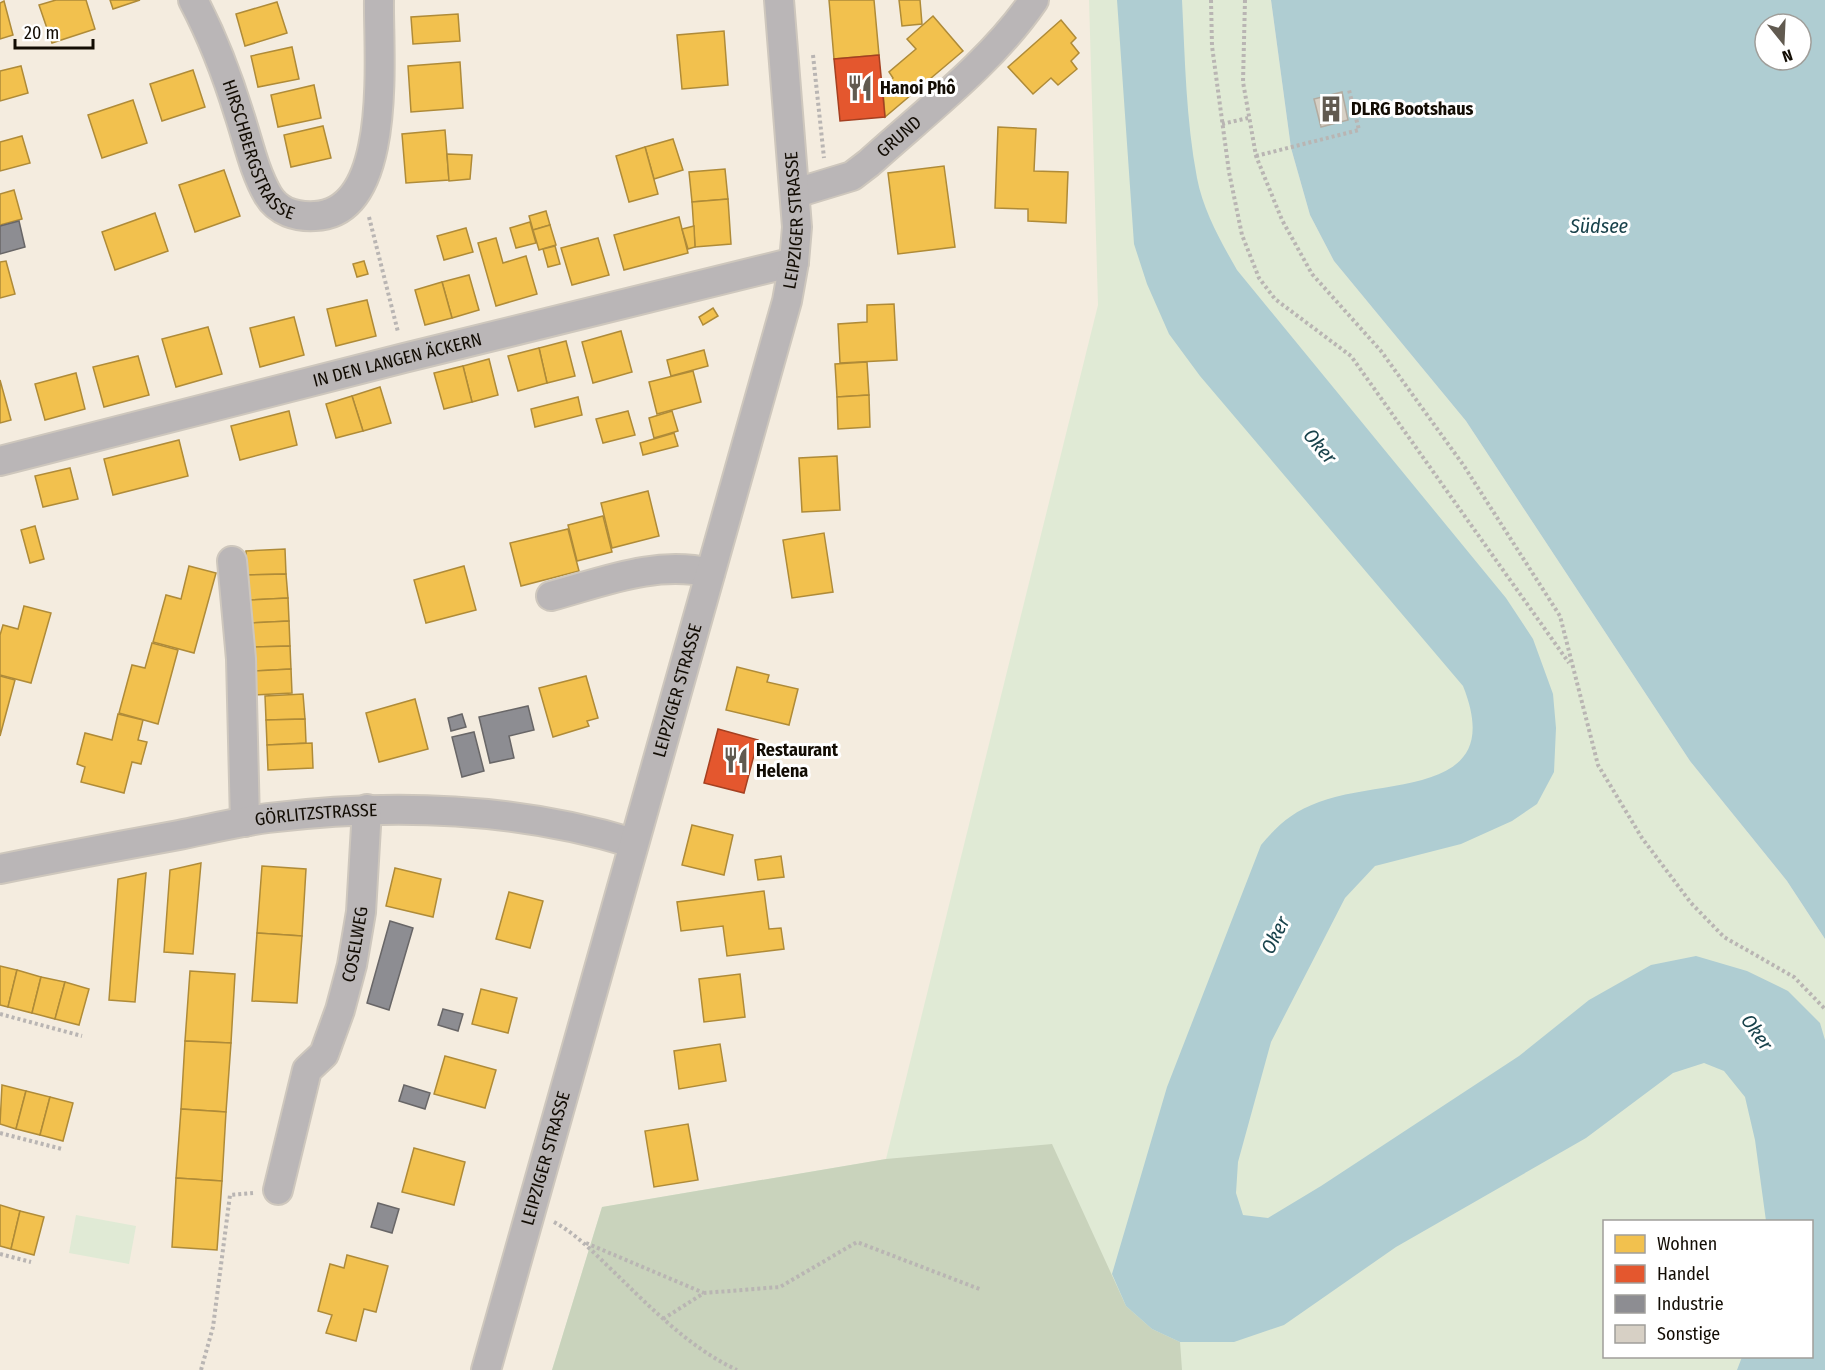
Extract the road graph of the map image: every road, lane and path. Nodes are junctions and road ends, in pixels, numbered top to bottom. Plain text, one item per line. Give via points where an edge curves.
1 (193, 0) edge
2 (379, 0) edge
3 (779, 0) edge
4 (1034, 0) edge
5 (1211, 0) edge
6 (1245, 0) edge
7 (1349, 90) dead end
8 (1388, 106) dead end
9 (1355, 113) junction
10 (1248, 118) junction
11 (1222, 124) junction
12 (1256, 156) junction
13 (362, 187) junction
14 (796, 193) junction
15 (794, 262) junction
16 (404, 358) junction
17 (0, 461) edge
18 (232, 561) dead end
19 (710, 573) junction
20 (551, 596) dead end
21 (1572, 666) junction
22 (367, 809) junction
23 (245, 822) junction
24 (633, 843) junction
25 (0, 868) edge
26 (1825, 1009) edge
27 (0, 1014) edge
28 (82, 1036) dead end
29 (0, 1133) edge
30 (62, 1149) dead end
31 (278, 1190) joint
32 (530, 1214) junction
33 (583, 1242) junction
34 (0, 1254) edge
35 (31, 1262) dead end
36 (982, 1290) dead end
37 (704, 1293) junction
38 (663, 1319) junction
39 (201, 1370) edge
40 (486, 1370) edge
41 (737, 1370) edge

1 - 13 street, HIRSCHBERGSTRASSE via 218,54 269,196 282,210 322,216 345,206
2 - 13 street, HIRSCHBERGSTRASSE via 374,144
3 - 14 street, LEIPZIGER STRASSE
4 - 14 street, GRUND via 991,52 852,176
5 - 11 path via 1212,46
6 - 10 path via 1243,82
7 - 9 path
8 - 9 path
9 - 12 path via 1359,130
10 - 11 path
10 - 12 path
11 - 21 path via 1242,235 1259,279 1275,299 1351,356
12 - 21 path via 1282,220 1312,274 1381,351 1464,466 1560,616
13 - 16 path
14 - 15 street, LEIPZIGER STRASSE
15 - 16 street, IN DEN LANGEN ÄCKERN
15 - 19 street, LEIPZIGER STRASSE via 787,301
16 - 17 street, IN DEN LANGEN ÄCKERN
18 - 23 street via 241,659
19 - 20 street via 662,568
19 - 24 street, LEIPZIGER STRASSE
21 - 26 path via 1598,765 1642,838 1691,903 1724,937 1794,977
22 - 23 street, GÖRLITZSTRASSE
22 - 24 street, GÖRLITZSTRASSE via 435,810 515,818
22 - 31 street, COSELWEG via 361,912 352,965 324,1054 307,1070
23 - 25 street, GÖRLITZSTRASSE
24 - 32 street, LEIPZIGER STRASSE
27 - 28 path
29 - 30 path
31 - 39 path via 230,1195 213,1327
32 - 33 path via 557,1223
32 - 40 street, LEIPZIGER STRASSE
33 - 37 path
33 - 38 path
34 - 35 path
36 - 37 path via 857,1242 780,1287
37 - 38 path
38 - 41 path via 714,1359

